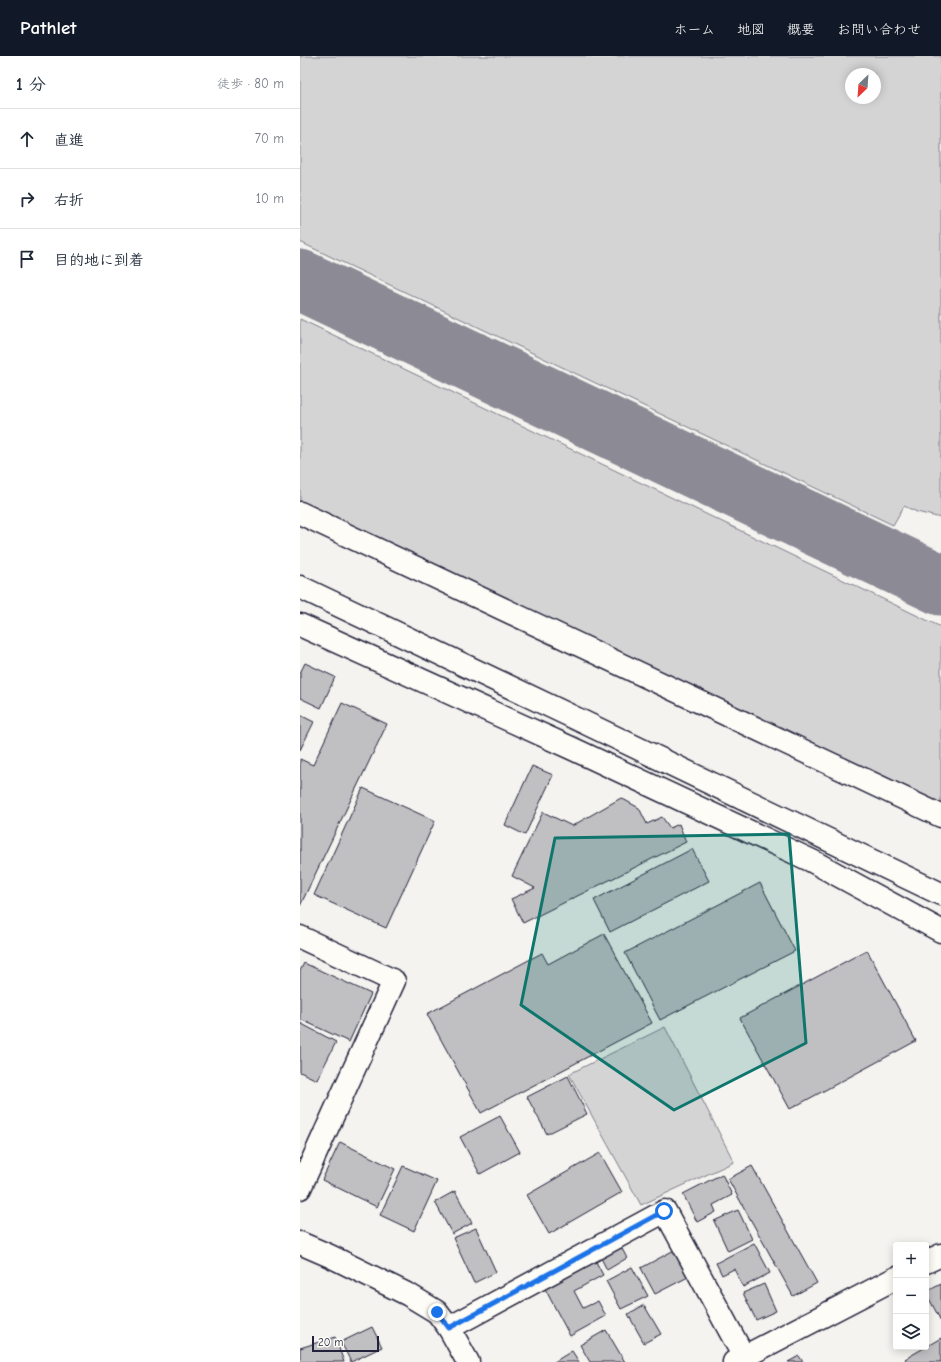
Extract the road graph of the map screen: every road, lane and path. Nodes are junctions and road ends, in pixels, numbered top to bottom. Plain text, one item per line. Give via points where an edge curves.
1 (300, 513) edge
2 (300, 587) edge
3 (300, 624) edge
4 (941, 816) edge
5 (941, 894) edge
6 (941, 931) edge
7 (300, 937) edge
8 (300, 1188) edge
9 (300, 1243) edge
10 (941, 1255) edge
11 (929, 1261) edge
12 (893, 1280) edge
13 (449, 1328) junction
14 (739, 1359) edge
15 (468, 1362) edge

1 - 4 street
2 - 5 street
3 - 6 street via 812,861
7 - 8 street via 394,981
9 - 13 street via 409,1295 437,1312
10 - 11 street
12 - 14 street
13 - 14 street via 664,1211
13 - 15 street

